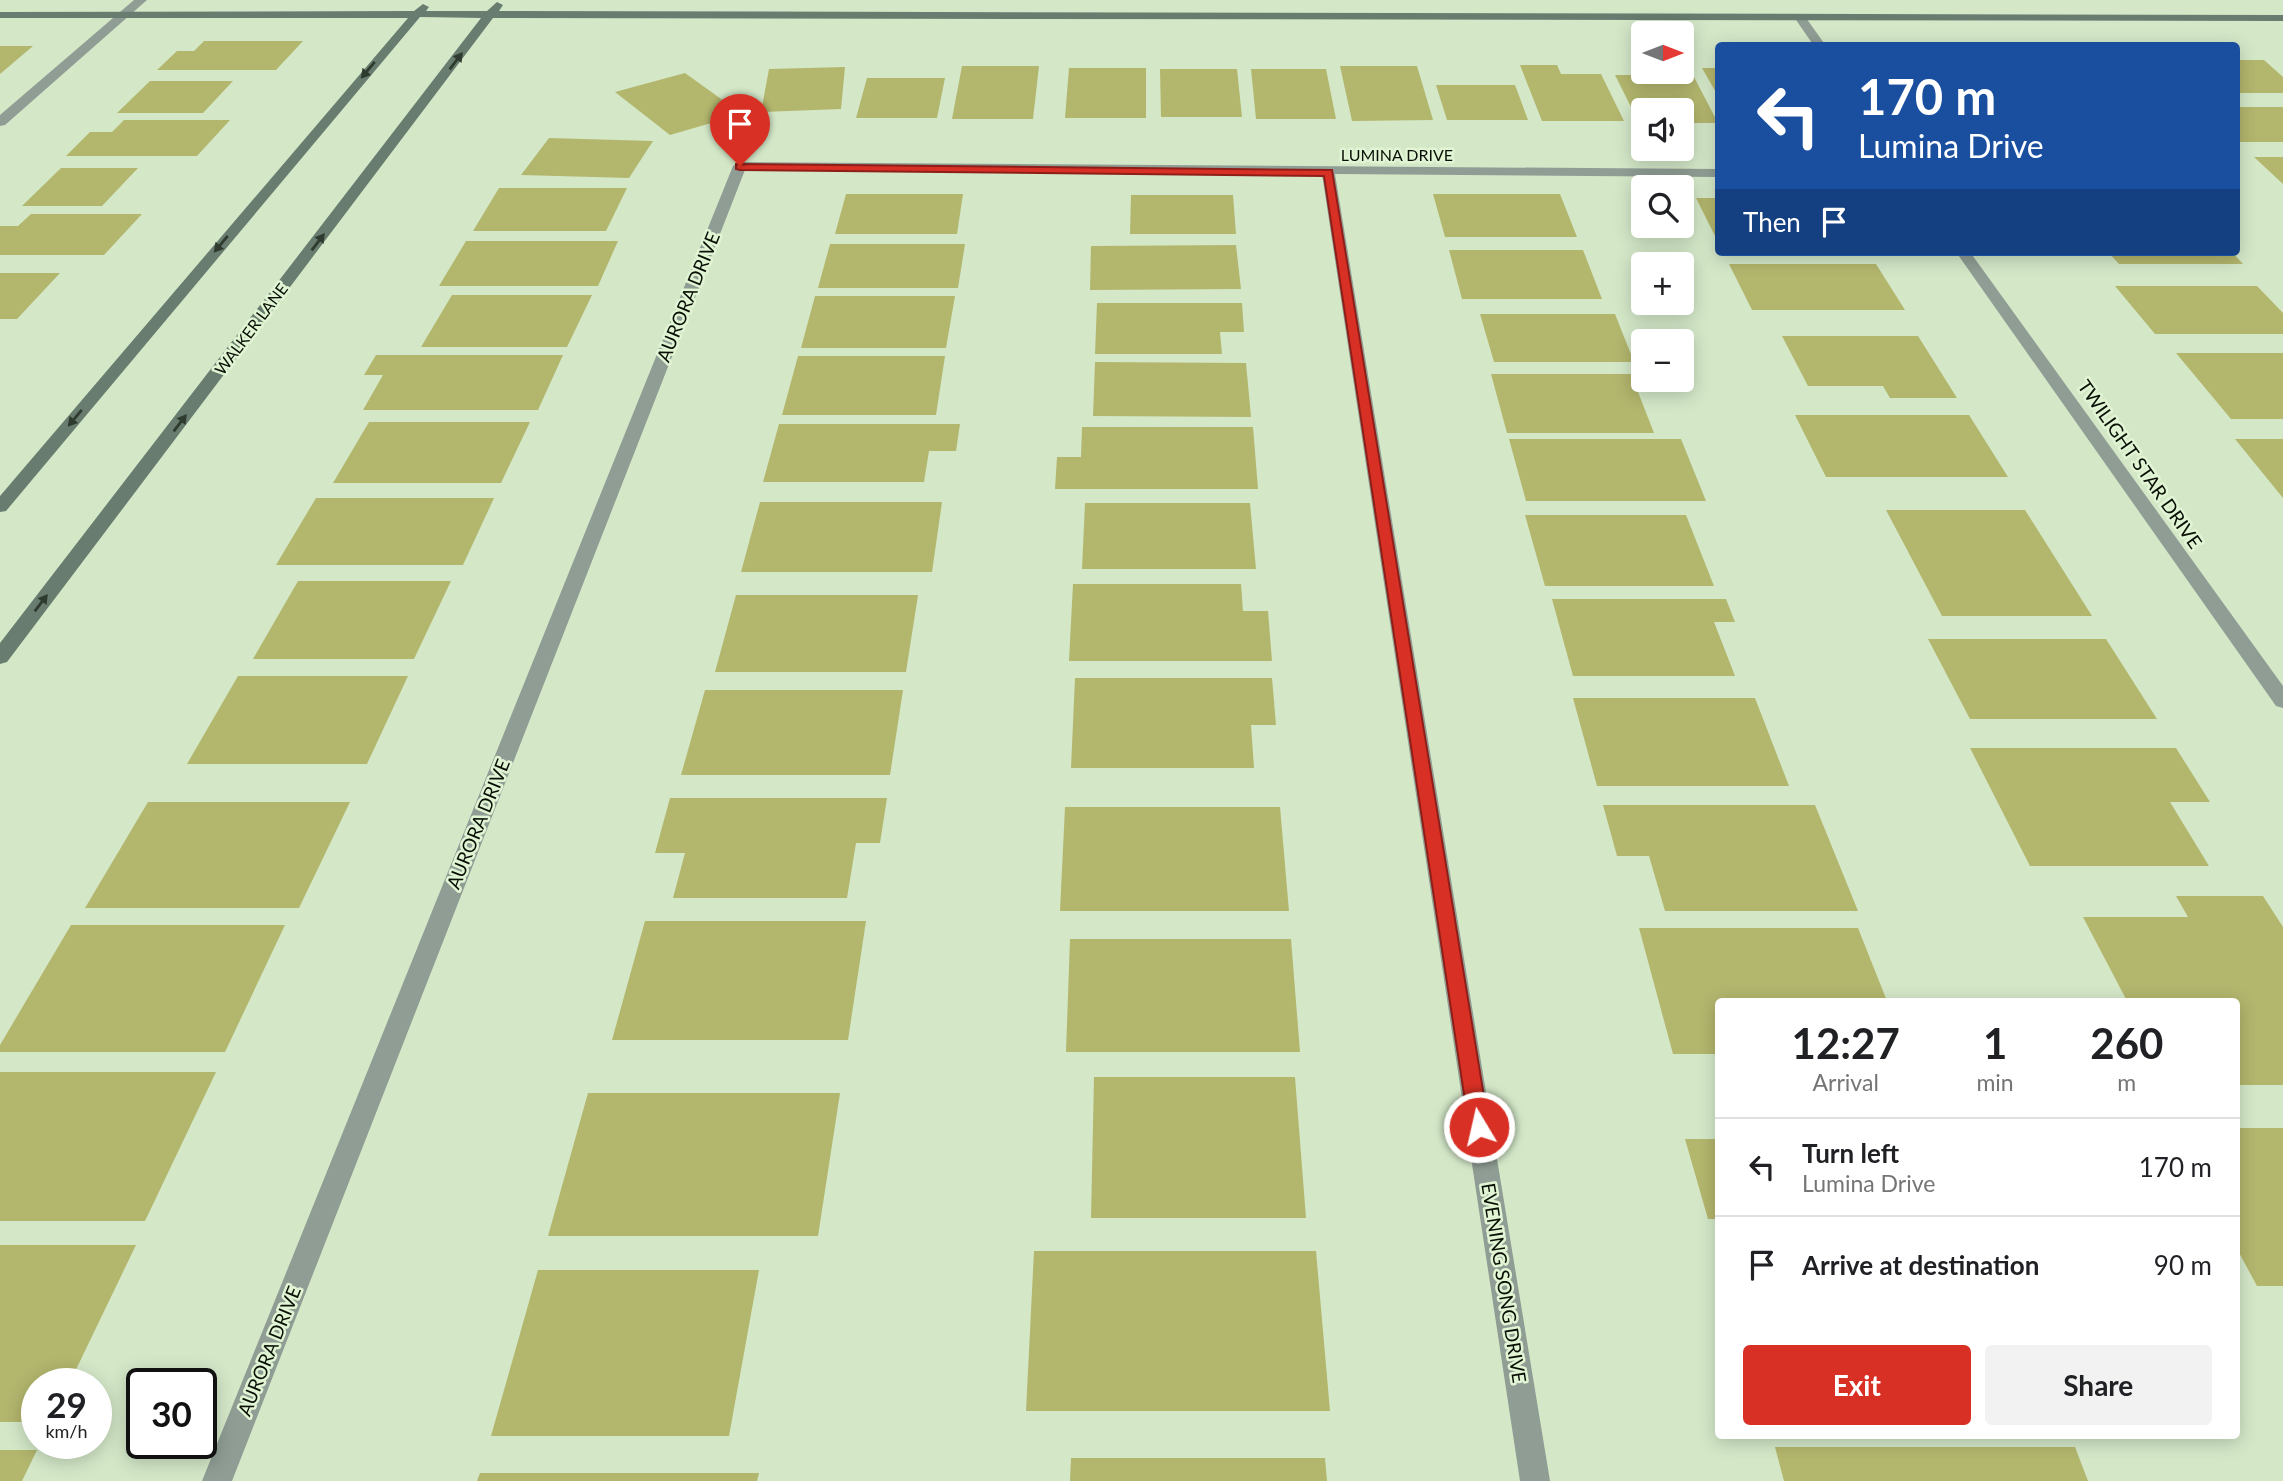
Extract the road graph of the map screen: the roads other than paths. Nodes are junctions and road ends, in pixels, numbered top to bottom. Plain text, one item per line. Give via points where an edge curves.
1 (141, 0) edge
2 (428, 0) edge
3 (501, 0) edge
4 (417, 14) junction
5 (491, 14) junction
6 (0, 15) edge
7 (123, 15) junction
8 (1800, 17) junction
9 (2283, 18) edge
10 (1817, 42) edge
11 (0, 122) edge
12 (740, 166) joint
13 (1328, 173) junction
14 (1715, 173) edge
15 (1967, 256) edge
16 (0, 507) edge
17 (0, 657) edge
18 (2283, 701) edge
19 (217, 1481) edge
20 (1535, 1481) edge

1 - 7 street
2 - 4 street
3 - 5 street, WALKER LANE
4 - 5 street
4 - 7 street
4 -> 16 street
5 - 8 street
17 -> 5 street, WALKER LANE
6 - 7 street
7 - 11 street
8 - 9 street
8 - 10 street
12 - 13 street, LUMINA DRIVE
12 - 19 street, AURORA DRIVE
13 - 14 street, LUMINA DRIVE
13 - 20 street, EVENING SONG DRIVE
15 - 18 street, TWILIGHT STAR DRIVE

